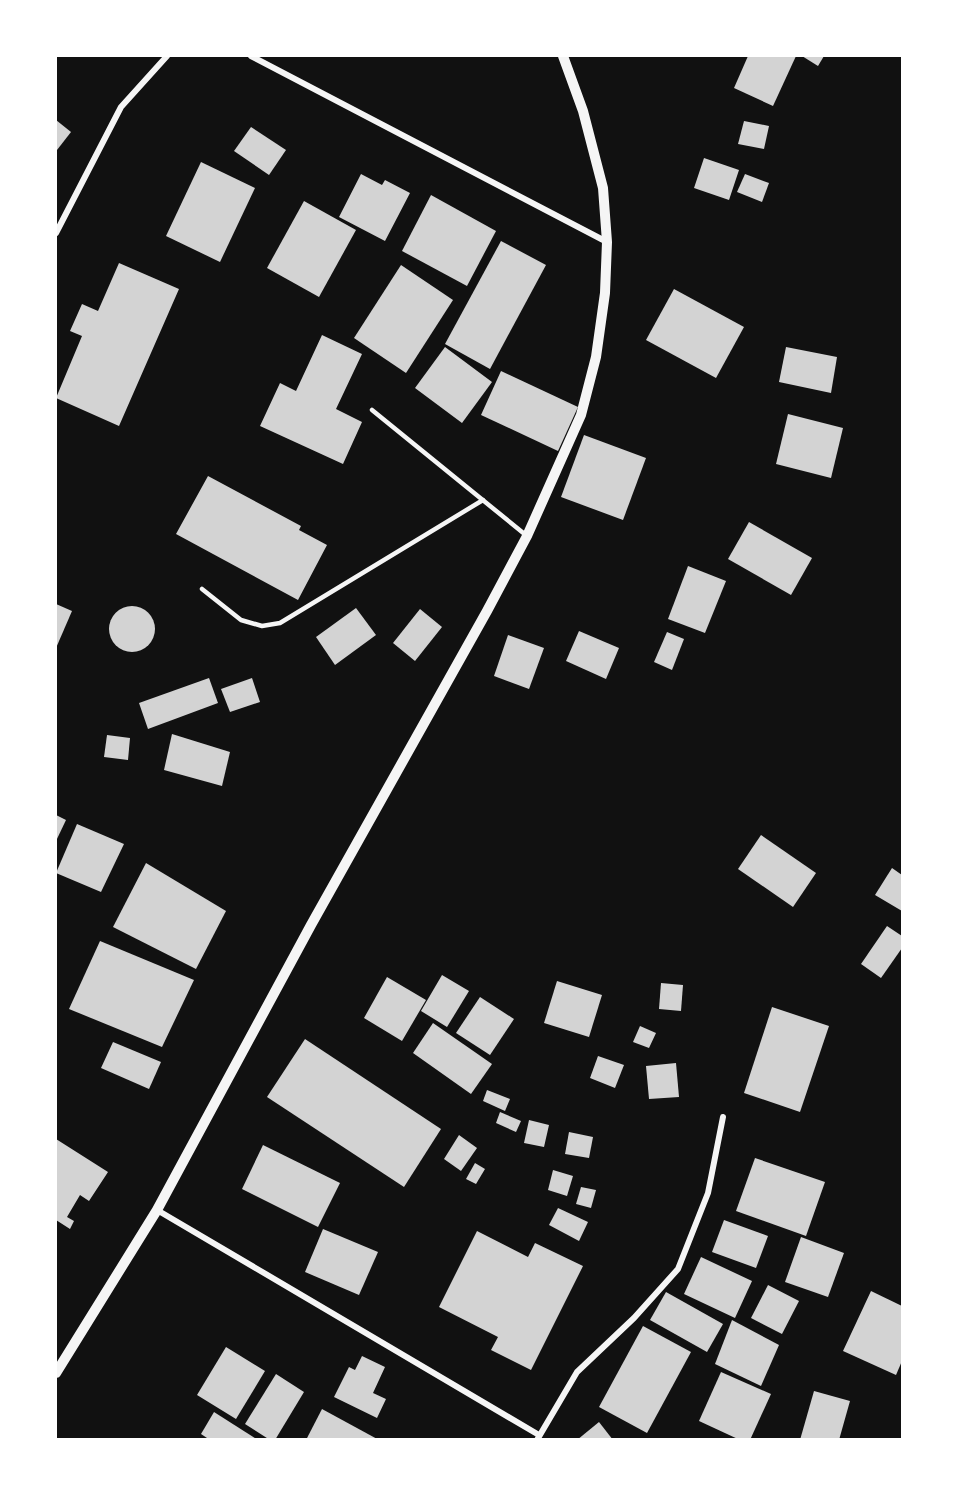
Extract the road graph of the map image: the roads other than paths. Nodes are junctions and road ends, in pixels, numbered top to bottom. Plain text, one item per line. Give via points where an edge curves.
1 (167, 56) edge
2 (251, 56) edge
3 (563, 56) edge
4 (56, 233) edge
5 (607, 242) junction
6 (372, 410) dead end
7 (483, 500) junction
8 (527, 536) junction
9 (202, 589) dead end
10 (723, 1117) dead end
11 (157, 1210) junction
12 (56, 1373) edge
13 (538, 1437) edge

1 - 4 street via 121,107
2 - 5 street
3 - 5 street via 583,111 603,188
5 - 8 street via 596,357 581,415
6 - 7 lane
7 - 8 lane
7 - 9 lane via 280,623 262,626 241,620
8 - 11 street
10 - 13 street via 708,1193 678,1269 577,1372
11 - 12 street
11 - 13 street

